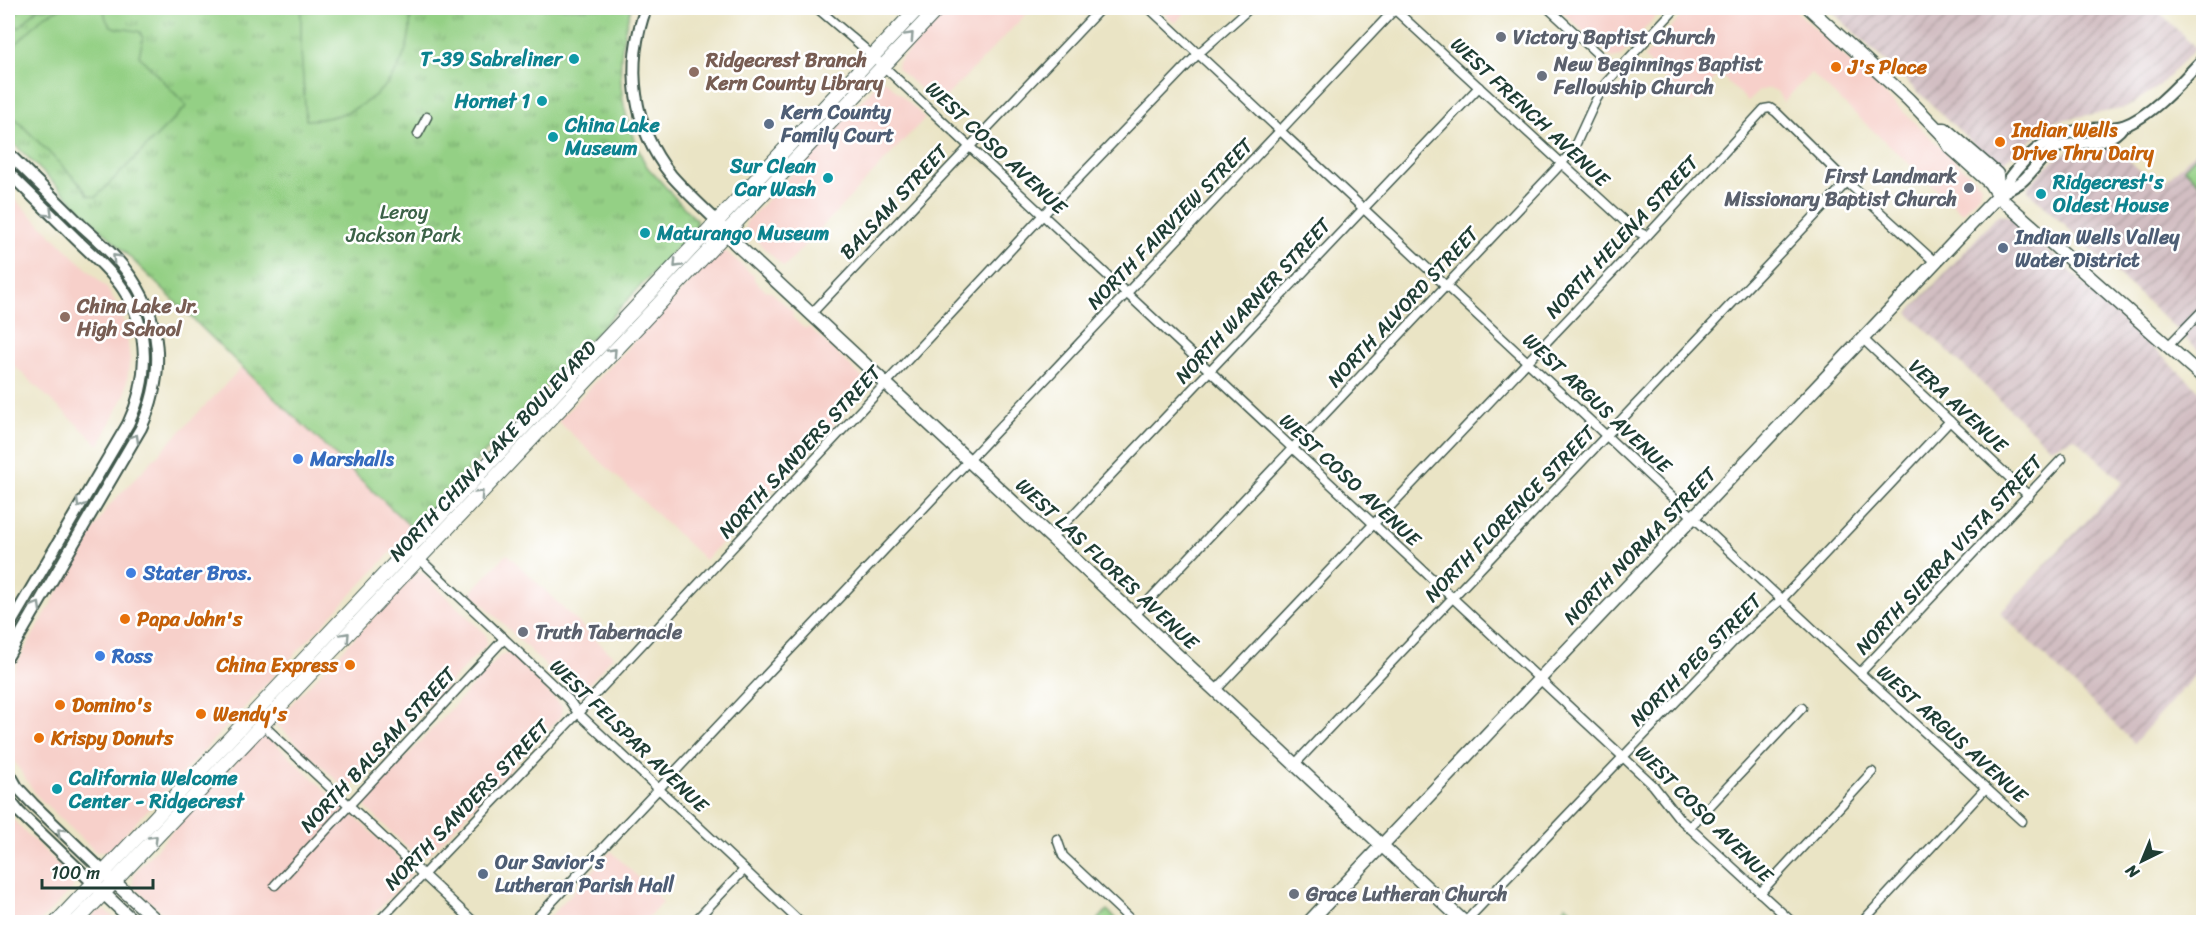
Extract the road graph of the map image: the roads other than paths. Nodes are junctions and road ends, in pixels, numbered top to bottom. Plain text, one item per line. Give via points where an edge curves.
1 (646, 8) edge
2 (817, 8) edge
3 (918, 8) edge
4 (938, 8) edge
5 (1101, 8) edge
6 (1149, 8) edge
7 (1250, 8) edge
8 (1394, 8) edge
9 (1548, 8) edge
10 (1676, 8) edge
11 (1809, 8) edge
12 (1199, 53) junction
13 (2204, 58) edge
14 (878, 61) junction
15 (1616, 71) junction
16 (1479, 87) junction
17 (427, 117) dead end
18 (1281, 131) junction
19 (418, 134) dead end
20 (969, 146) junction
21 (8, 153) edge
22 (1561, 164) junction
23 (8, 172) edge
24 (1847, 182) junction
25 (1998, 196) junction
26 (1364, 207) junction
27 (1044, 215) junction
28 (721, 227) junction
29 (1647, 236) junction
30 (1936, 263) junction
31 (1447, 285) junction
32 (1126, 294) junction
33 (2204, 309) edge
34 (811, 314) junction
35 (1863, 339) junction
36 (2167, 347) junction
37 (596, 351) junction
38 (1527, 361) junction
39 (1209, 371) junction
40 (2204, 378) edge
41 (886, 384) junction
42 (561, 407) junction
43 (1950, 421) junction
44 (1607, 435) junction
45 (1293, 449) junction
46 (2062, 459) dead end
47 (968, 461) junction
48 (2029, 496) junction
49 (1694, 517) junction
50 (1373, 524) junction
51 (1051, 538) junction
52 (414, 554) junction
53 (1453, 598) junction
54 (1782, 599) junction
55 (1134, 615) junction
56 (8, 628) edge
57 (504, 639) junction
58 (8, 656) edge
59 (1860, 673) junction
60 (1540, 679) junction
61 (1215, 691) junction
62 (1802, 708) dead end
63 (578, 713) junction
64 (262, 724) junction
65 (1623, 757) junction
66 (1294, 765) junction
67 (8, 771) edge
68 (1872, 772) dead end
69 (659, 789) junction
70 (1985, 789) junction
71 (8, 798) edge
72 (349, 805) junction
73 (2022, 821) dead end
74 (1689, 828) junction
75 (1056, 839) dead end
76 (1380, 845) junction
77 (744, 870) junction
78 (104, 872) junction
79 (423, 875) junction
80 (114, 882) junction
81 (93, 883) junction
82 (275, 885) dead end
83 (103, 893) junction
84 (1760, 893) junction
85 (57, 922) edge
86 (76, 922) edge
87 (134, 922) edge
88 (158, 922) edge
89 (378, 922) edge
90 (474, 922) edge
91 (533, 922) edge
92 (694, 922) edge
93 (800, 922) edge
94 (1132, 922) edge
95 (1309, 922) edge
96 (1464, 922) edge
97 (1792, 922) edge
98 (1862, 922) edge

1 - 28 street via 634,67 642,120 670,174
2 - 14 street, WEST COSO AVENUE
3 - 14 main road, NORTH CHINA LAKE BOULEVARD
14 -> 4 main road, NORTH CHINA LAKE BOULEVARD
5 - 20 street, BALSAM STREET
6 - 12 street, WEST ARGUS AVENUE
7 - 12 street, NORTH SANDERS STREET
8 - 16 street, WEST FRENCH AVENUE
8 - 18 street, NORTH FAIRVIEW STREET
9 - 15 street
10 - 15 street, NORTH ALVORD STREET
11 - 25 main road via 1938,129 1945,129 1997,174
12 - 18 street, WEST ARGUS AVENUE
12 - 27 street, NORTH SANDERS STREET
13 - 25 street via 2155,105 2122,126 2055,137 2032,152
14 - 20 street, WEST COSO AVENUE
14 - 28 main road, NORTH CHINA LAKE BOULEVARD
15 - 22 street, NORTH ALVORD STREET via 1596,100 1573,150
16 - 22 street, WEST FRENCH AVENUE
16 - 26 street, NORTH WARNER STREET
17 - 19 street
18 - 26 street, WEST ARGUS AVENUE
18 - 32 street, NORTH FAIRVIEW STREET
20 - 27 street, WEST COSO AVENUE
20 - 34 street, BALSAM STREET
58 -> 21 street via 141,428 155,390 158,354 146,301 124,267
22 - 29 street, WEST FRENCH AVENUE via 1634,230
22 - 31 street, NORTH ALVORD STREET
23 -> 56 street via 123,288 138,319 144,360 140,395 128,424
24 - 29 street, NORTH HELENA STREET via 1776,112 1764,109
24 - 30 street
24 - 44 street, NORTH FLORENCE STREET
25 - 30 main road, NORTH NORMA STREET
25 - 36 main road
26 - 31 street, WEST ARGUS AVENUE
26 - 39 street, NORTH WARNER STREET
27 - 32 street, WEST COSO AVENUE
27 - 41 street, NORTH SANDERS STREET
28 - 34 main road, WEST LAS FLORES AVENUE
28 -> 37 main road, NORTH CHINA LAKE BOULEVARD
42 -> 28 main road, NORTH CHINA LAKE BOULEVARD
29 - 38 street, NORTH HELENA STREET
30 - 35 main road, NORTH NORMA STREET
31 - 38 street, WEST ARGUS AVENUE
31 - 45 street, NORTH ALVORD STREET
32 - 39 street, WEST COSO AVENUE
32 - 47 street, NORTH FAIRVIEW STREET
33 - 36 street
34 - 41 main road, WEST LAS FLORES AVENUE
35 - 43 street, VERA AVENUE
35 - 49 main road, NORTH NORMA STREET
36 - 40 main road
37 - 42 main road via 588,370 560,398
37 - 52 main road, NORTH CHINA LAKE BOULEVARD
38 - 44 street, WEST ARGUS AVENUE
38 - 50 street, NORTH HELENA STREET
39 - 45 street, WEST COSO AVENUE
39 - 51 street, NORTH WARNER STREET
41 - 47 main road, WEST LAS FLORES AVENUE
41 - 63 street, NORTH SANDERS STREET
52 -> 42 main road, NORTH CHINA LAKE BOULEVARD
43 - 48 street, VERA AVENUE
43 - 54 street, NORTH PEG STREET
44 - 49 street, WEST ARGUS AVENUE
44 - 53 street, NORTH FLORENCE STREET
45 - 50 street, WEST COSO AVENUE
45 - 55 street, NORTH ALVORD STREET
46 - 48 street, NORTH SIERRA VISTA STREET
47 - 51 main road, WEST LAS FLORES AVENUE
47 - 69 street, NORTH FAIRVIEW STREET
48 - 59 street, NORTH SIERRA VISTA STREET
49 - 54 street, WEST ARGUS AVENUE
49 - 60 main road, NORTH NORMA STREET
50 - 53 street, WEST COSO AVENUE
50 - 61 street, NORTH HELENA STREET
51 - 55 main road, WEST LAS FLORES AVENUE
52 - 57 street, WEST FELSPAR AVENUE
64 -> 52 main road, NORTH CHINA LAKE BOULEVARD
52 - 78 main road, NORTH CHINA LAKE BOULEVARD
53 - 60 street, WEST COSO AVENUE
53 - 66 street, NORTH FLORENCE STREET
54 - 59 street, WEST ARGUS AVENUE
54 - 65 street, NORTH PEG STREET via 1734,640
55 - 61 main road, WEST LAS FLORES AVENUE
57 - 63 street, WEST FELSPAR AVENUE
57 - 72 street, NORTH BALSAM STREET
59 - 70 street, WEST ARGUS AVENUE
60 - 65 street, WEST COSO AVENUE
60 - 76 main road, NORTH NORMA STREET
61 - 66 main road, WEST LAS FLORES AVENUE
62 - 74 street
63 - 69 street, WEST FELSPAR AVENUE
63 - 79 street, NORTH SANDERS STREET
64 - 72 street
80 -> 64 main road, NORTH CHINA LAKE BOULEVARD
65 - 74 street, WEST COSO AVENUE
65 - 96 street, NORTH PEG STREET
66 - 76 main road, WEST LAS FLORES AVENUE
78 -> 67 street via 33,804
68 - 84 street
69 - 77 street, WEST FELSPAR AVENUE
69 - 91 street
70 - 73 street, WEST ARGUS AVENUE
70 - 98 street
71 - 81 street
72 - 79 street
72 - 82 street, NORTH BALSAM STREET
74 - 84 street, WEST COSO AVENUE
75 - 94 street via 1063,856
76 - 95 main road, NORTH NORMA STREET
76 - 96 main road, WEST LAS FLORES AVENUE
77 - 92 street
77 - 93 street, WEST FELSPAR AVENUE
78 - 80 main road
78 - 81 main road, NORTH CHINA LAKE BOULEVARD
79 - 89 street, NORTH SANDERS STREET
79 - 90 street
80 - 83 main road, NORTH CHINA LAKE BOULEVARD
80 - 88 main road
81 - 83 main road
81 - 85 main road, NORTH CHINA LAKE BOULEVARD
83 - 86 main road, NORTH CHINA LAKE BOULEVARD
83 - 87 main road
84 - 97 street, WEST COSO AVENUE

